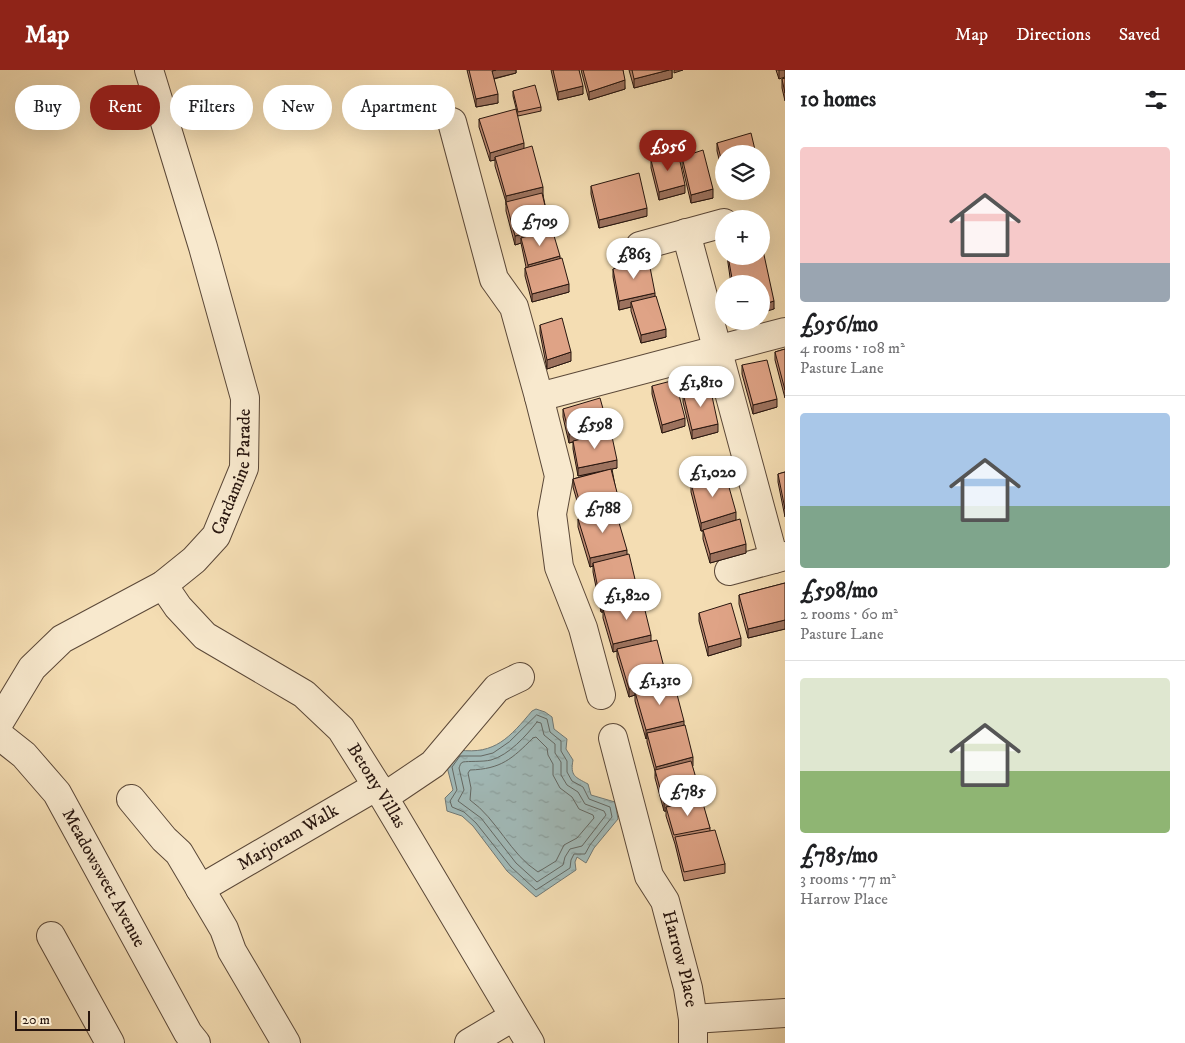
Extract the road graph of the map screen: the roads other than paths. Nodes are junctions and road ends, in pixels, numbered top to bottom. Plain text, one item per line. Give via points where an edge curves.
1 (149, 70) edge
2 (454, 130) edge
3 (715, 226) edge
4 (686, 234) junction
5 (640, 246) dead end
6 (785, 332) edge
7 (717, 350) junction
8 (539, 397) junction
9 (780, 557) edge
10 (729, 571) dead end
11 (163, 585) junction
12 (520, 677) dead end
13 (601, 695) dead end
14 (0, 721) edge
15 (0, 736) edge
16 (613, 738) dead end
17 (380, 791) junction
18 (131, 799) dead end
19 (200, 889) junction
20 (51, 936) dead end
21 (785, 1013) edge
22 (514, 1016) junction
23 (693, 1031) edge
24 (192, 1040) edge
25 (110, 1043) edge
26 (286, 1043) edge
27 (469, 1043) edge
28 (530, 1043) edge

1 - 11 street, Cardamine Parade via 245,398 244,468 216,536 194,560
2 - 8 street via 494,279 514,307
3 - 4 street
4 - 5 street
4 - 7 street
6 - 7 street
7 - 8 street
7 - 9 street
8 - 13 street via 559,476 552,514 559,567 583,628
9 - 10 street
11 - 14 street, Cardamine Parade via 62,639 32,668
11 - 17 street, Betony Villas via 205,636 304,694 341,729
12 - 17 street, Marjoram Walk via 497,688 433,764
15 - 24 street, Meadowsweet Avenue via 24,755 57,793
16 - 23 street, Harrow Place via 649,876 665,902 688,988
17 - 19 street, Marjoram Walk
17 - 22 street, Betony Villas
18 - 19 street via 179,853
19 - 26 street
20 - 25 street
21 - 23 street, Harrow Place
22 - 27 street
22 - 28 street, Betony Villas

